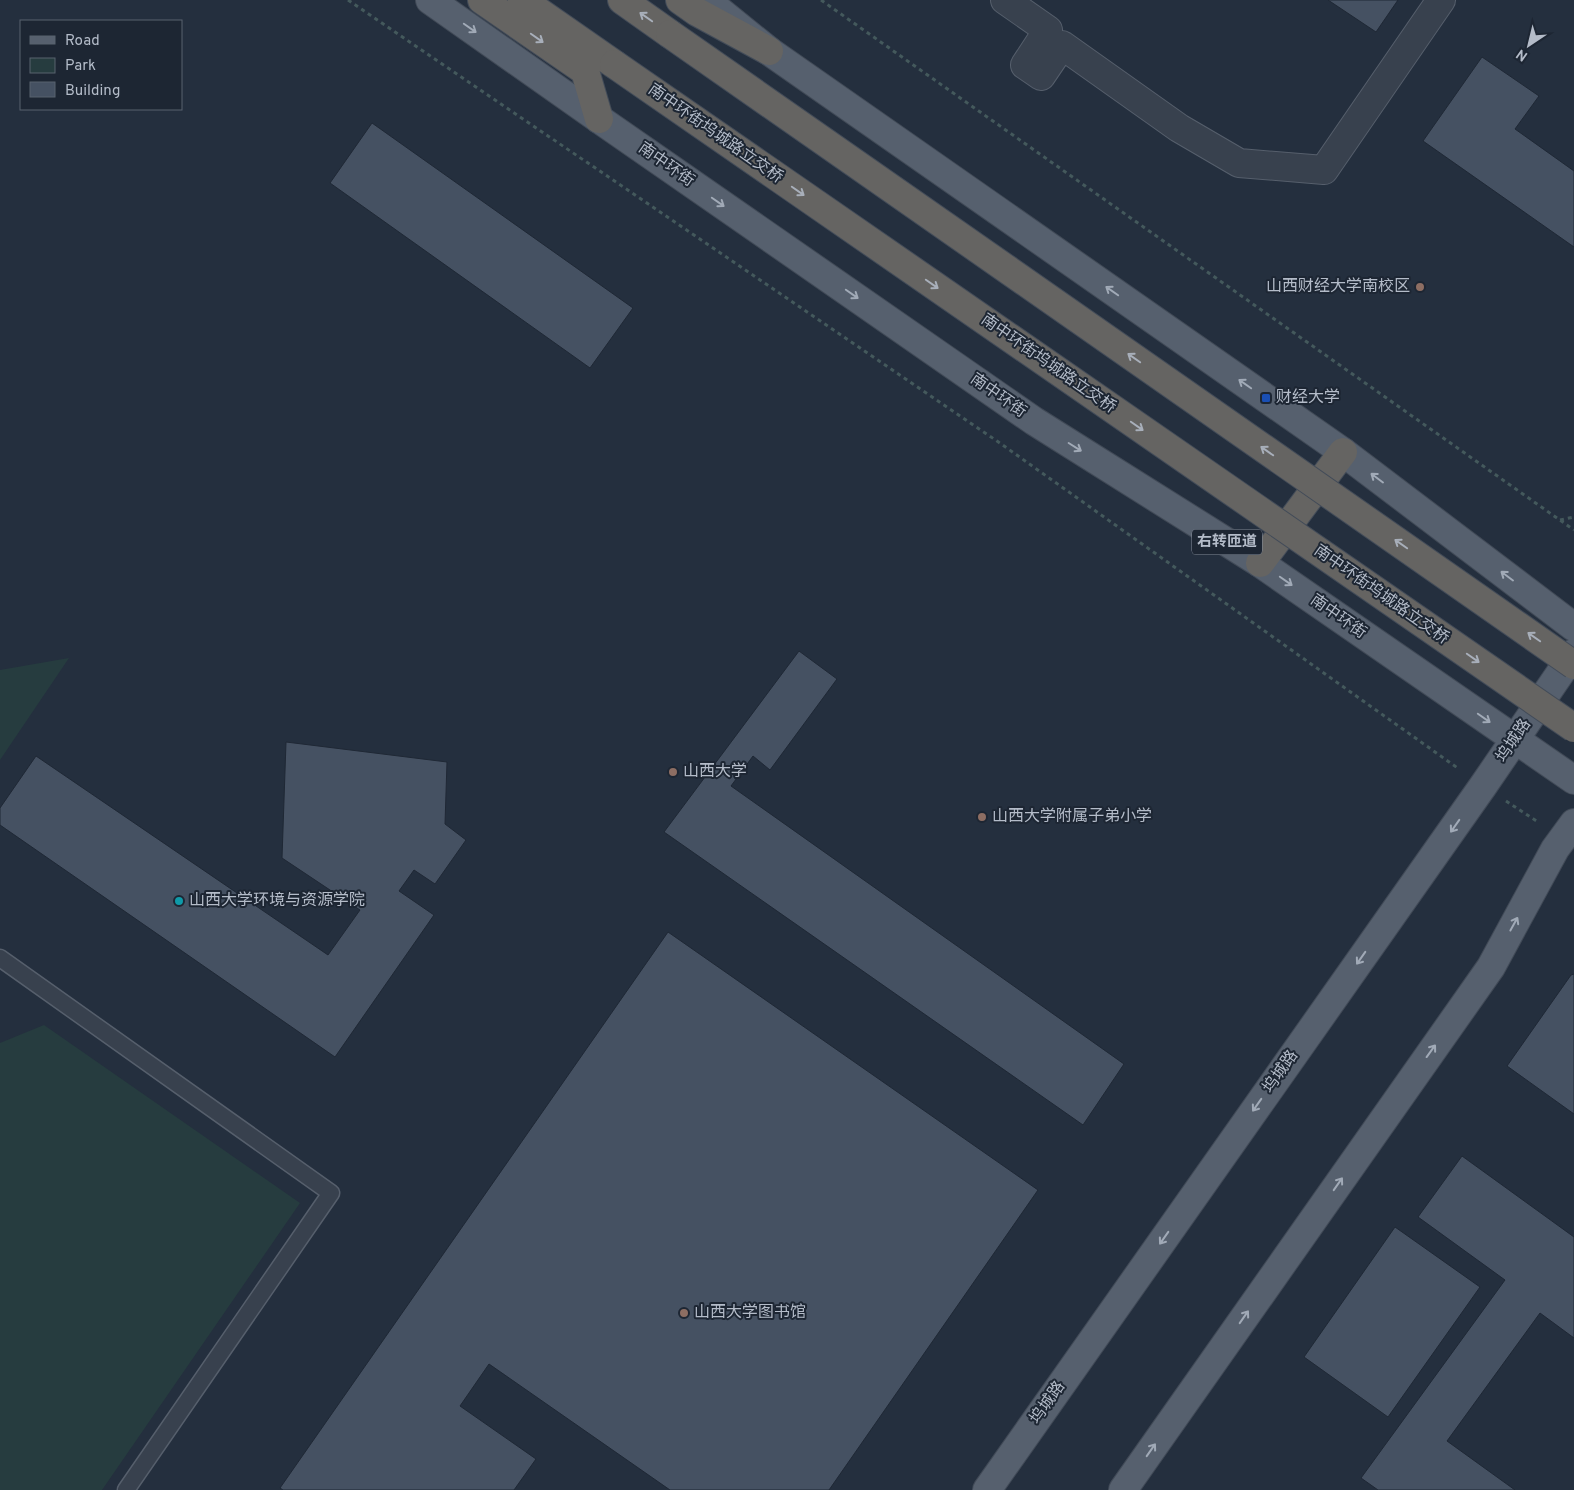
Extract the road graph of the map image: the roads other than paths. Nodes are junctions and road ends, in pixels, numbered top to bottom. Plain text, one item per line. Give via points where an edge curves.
1 (430, 0) edge
2 (482, 0) edge
3 (522, 0) edge
4 (622, 0) edge
5 (680, 0) edge
6 (706, 0) edge
7 (1005, 0) edge
8 (1441, 0) edge
9 (769, 51) junction
10 (599, 119) junction
11 (1343, 452) junction
12 (1260, 563) junction
13 (1574, 627) edge
14 (1574, 654) edge
15 (1574, 665) edge
16 (1574, 728) edge
17 (1514, 738) junction
18 (1574, 780) edge
19 (1569, 830) edge
20 (0, 958) edge
21 (126, 1490) edge
22 (987, 1490) edge
23 (1123, 1490) edge

1 -> 10 main road, 南中环街
2 -> 10 highway via 585,71
3 -> 16 highway, 南中环街坞城路立交桥, bridge
15 -> 4 highway, bridge
5 - 9 highway
6 - 9 main road
7 - 8 street via 1048,30 1025,66 1041,76 1062,45 1179,128 1239,163 1324,170
11 -> 9 main road
10 -> 12 main road, 南中环街 / 右转匝道 via 1034,421
11 - 12 highway
13 -> 11 main road
12 -> 17 main road, 南中环街 / 右转匝道
14 - 17 main road, 坞城路
17 - 18 main road, 南中环街
17 -> 22 main road, 坞城路
23 -> 19 main road via 1491,967 1555,849
20 - 21 lane via 331,1193

